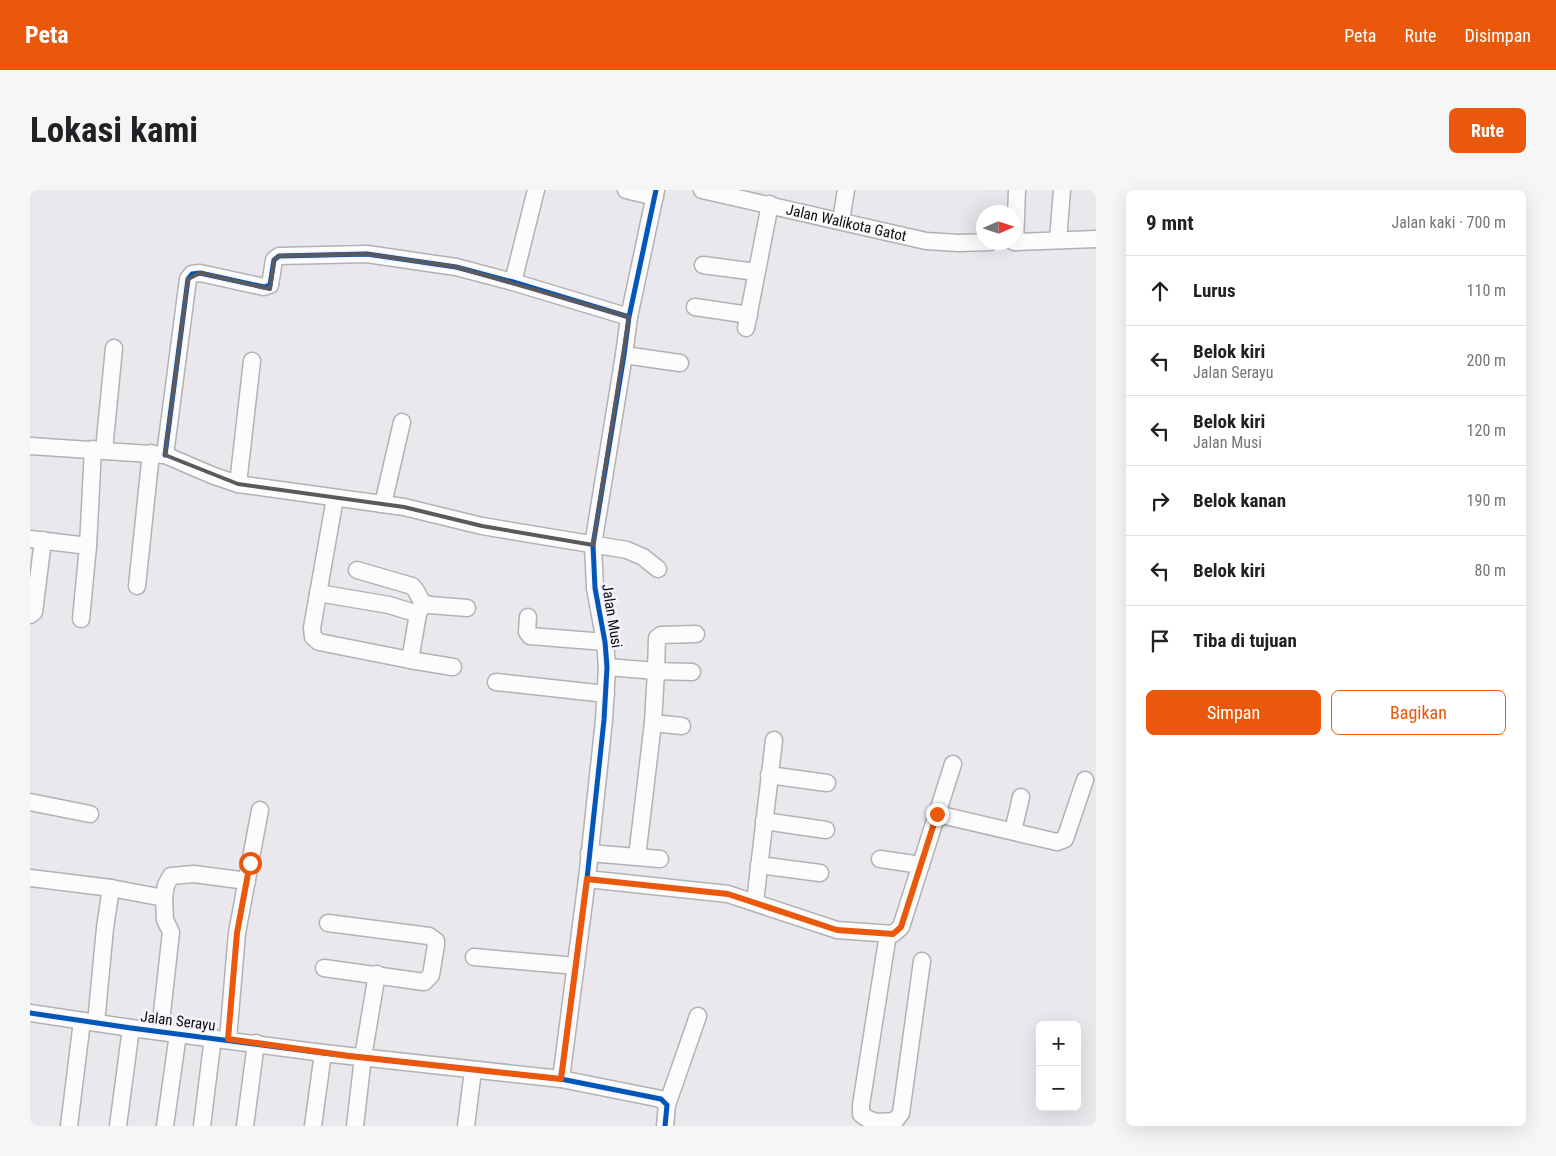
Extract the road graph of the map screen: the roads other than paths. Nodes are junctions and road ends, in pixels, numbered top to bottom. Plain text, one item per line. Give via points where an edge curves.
1 (536, 190) edge
2 (626, 190) edge
3 (702, 190) edge
4 (846, 190) edge
5 (1017, 190) edge
6 (1062, 190) edge
7 (656, 193) edge
8 (770, 204) junction
9 (1016, 205) edge
10 (841, 221) junction
11 (1096, 239) edge
12 (1058, 240) junction
13 (976, 242) edge
14 (1021, 242) edge
15 (703, 265) dead end
16 (756, 272) junction
17 (513, 282) junction
18 (695, 307) dead end
19 (628, 317) junction
20 (114, 348) dead end
21 (624, 355) junction
22 (252, 361) dead end
23 (680, 363) dead end
24 (402, 422) dead end
25 (30, 446) edge
26 (98, 450) junction
27 (158, 454) junction
28 (238, 484) junction
29 (335, 498) junction
30 (383, 504) junction
31 (36, 539) edge
32 (594, 545) junction
33 (88, 546) junction
34 (658, 569) dead end
35 (357, 570) dead end
36 (137, 586) dead end
37 (318, 593) junction
38 (420, 608) junction
39 (467, 608) dead end
40 (30, 615) edge
41 (528, 617) dead end
42 (82, 619) dead end
43 (696, 634) dead end
44 (605, 642) junction
45 (410, 660) junction
46 (453, 667) dead end
47 (607, 667) junction
48 (656, 671) junction
49 (692, 672) dead end
50 (496, 682) dead end
51 (606, 694) junction
52 (653, 723) junction
53 (682, 726) dead end
54 (774, 740) dead end
55 (953, 764) dead end
56 (769, 775) junction
57 (1085, 780) dead end
58 (827, 783) dead end
59 (1021, 797) dead end
60 (30, 802) edge
61 (260, 810) dead end
62 (90, 814) dead end
63 (937, 814) junction
64 (764, 821) junction
65 (826, 830) dead end
66 (1012, 831) junction
67 (589, 853) junction
68 (637, 857) junction
69 (660, 859) dead end
70 (880, 859) dead end
71 (922, 864) junction
72 (760, 865) junction
73 (820, 873) dead end
74 (30, 878) edge
75 (587, 879) junction
76 (247, 881) junction
77 (111, 888) junction
78 (164, 898) junction
79 (755, 902) junction
80 (328, 923) dead end
81 (888, 934) junction
82 (474, 958) dead end
83 (922, 961) dead end
84 (576, 966) junction
85 (324, 968) dead end
86 (377, 974) junction
87 (30, 1013) edge
88 (698, 1016) dead end
89 (89, 1022) junction
90 (131, 1028) junction
91 (160, 1032) junction
92 (178, 1034) junction
93 (220, 1038) junction
94 (256, 1043) junction
95 (322, 1053) junction
96 (363, 1057) junction
97 (473, 1070) junction
98 (561, 1079) junction
99 (667, 1105) junction
100 (69, 1126) edge
101 (118, 1126) edge
102 (165, 1126) edge
103 (202, 1126) edge
104 (245, 1126) edge
105 (313, 1126) edge
106 (355, 1126) edge
107 (466, 1126) edge
108 (665, 1126) edge

1 - 17 street
2 - 7 street
3 - 8 street, Jalan Walikota Gatot
4 - 10 street
5 - 9 street
6 - 12 street
7 - 19 street, Jalan Musi
8 - 10 street, Jalan Walikota Gatot
8 - 16 street
10 - 13 street, Jalan Walikota Gatot via 926,241
11 - 12 street
12 - 14 street
15 - 16 street
16 - 18 street via 747,322
17 - 19 street
17 - 27 street via 456,267 353,253 277,257 270,285 264,287 192,274 188,279
19 - 21 street, Jalan Musi
20 - 26 street
21 - 23 street
21 - 32 street, Jalan Musi
22 - 28 street
24 - 30 street
25 - 26 street
26 - 27 street
26 - 33 street
27 - 28 street
27 - 36 street
28 - 29 street
29 - 30 street
29 - 37 street
30 - 32 street via 482,526
31 - 33 street
31 - 40 street via 34,612
32 - 34 street via 627,550
32 - 44 street, Jalan Musi via 595,588
33 - 42 street
35 - 38 street via 412,586 418,591
37 - 38 street
37 - 45 street via 312,628 319,642
38 - 39 street via 430,605
38 - 45 street
41 - 44 street via 527,632 530,636
43 - 48 street via 659,636
44 - 47 street, Jalan Musi
45 - 46 street
47 - 48 street
47 - 51 street, Jalan Musi
48 - 49 street
48 - 52 street
50 - 51 street
51 - 67 street, Jalan Musi
52 - 53 street
52 - 68 street
54 - 56 street
55 - 63 street
56 - 58 street
56 - 64 street
57 - 66 street via 1065,839 1057,842
59 - 66 street
60 - 62 street
61 - 76 street
63 - 66 street
63 - 71 street
64 - 65 street
64 - 72 street
67 - 68 street
67 - 75 street, Jalan Musi
68 - 69 street
70 - 71 street
71 - 81 street via 901,927
72 - 73 street
72 - 79 street
74 - 77 street
75 - 79 street via 728,894
75 - 84 street, Jalan Musi
76 - 78 street via 194,874 171,876
76 - 93 street
77 - 78 street
77 - 89 street
78 - 91 street via 165,920 171,932
79 - 81 street via 837,930
80 - 86 street via 429,936 436,941 431,975 424,982
81 - 83 street via 861,1105 861,1114 869,1121 895,1121 901,1113
82 - 84 street
84 - 98 street, Jalan Musi
85 - 86 street
86 - 96 street
87 - 89 street, Jalan Serayu
88 - 99 street
89 - 90 street, Jalan Serayu
89 - 100 street
90 - 91 street, Jalan Serayu
90 - 101 street
91 - 92 street, Jalan Serayu
92 - 93 street, Jalan Serayu
92 - 102 street
93 - 94 street, Jalan Serayu
93 - 103 street
94 - 95 street, Jalan Serayu
94 - 104 street
95 - 96 street, Jalan Serayu
95 - 105 street
96 - 97 street, Jalan Serayu
96 - 106 street
97 - 98 street, Jalan Serayu
97 - 107 street
98 - 99 street, Jalan Serayu via 653,1097
99 - 108 street

